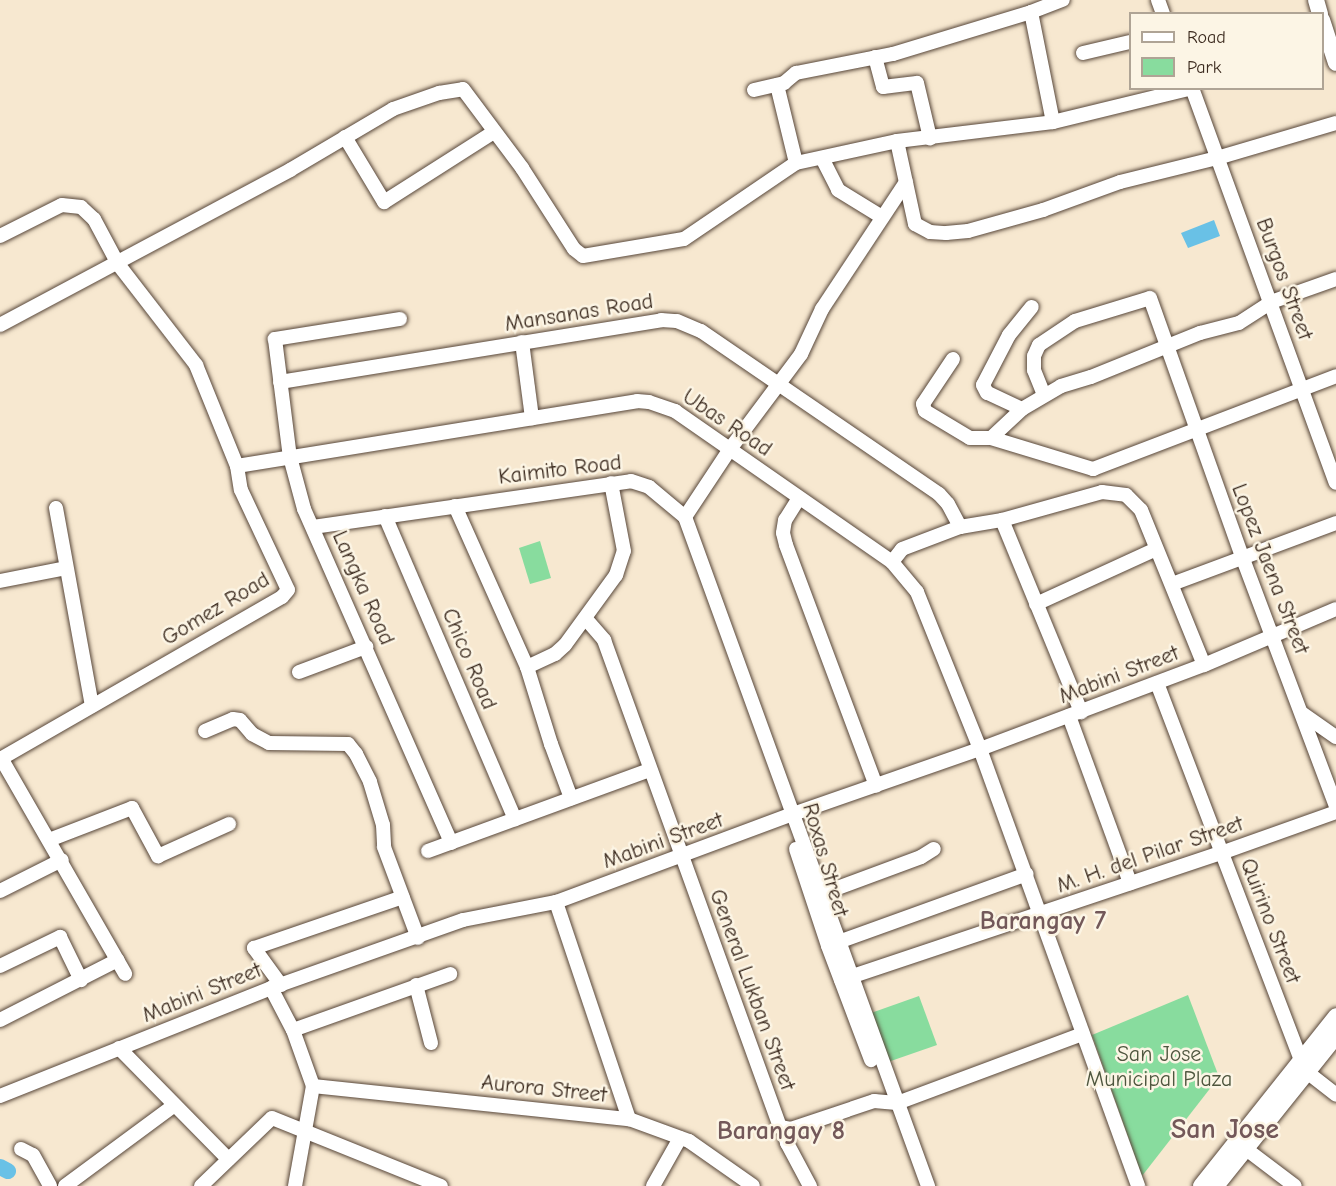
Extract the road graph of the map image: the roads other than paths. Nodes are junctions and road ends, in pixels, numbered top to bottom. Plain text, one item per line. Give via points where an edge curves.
1 (1064, 0) edge
2 (1032, 12) junction
3 (1324, 22) edge
4 (1324, 24) edge
5 (1336, 33) edge
6 (1129, 42) edge
7 (1083, 53) dead end
8 (874, 57) junction
9 (1336, 63) edge
10 (777, 85) junction
11 (754, 90) dead end
12 (1184, 90) edge
13 (1193, 90) edge
14 (1053, 122) junction
15 (1336, 123) edge
16 (494, 132) junction
17 (345, 137) junction
18 (930, 138) junction
19 (897, 141) junction
20 (822, 158) junction
21 (1217, 158) junction
22 (796, 163) junction
23 (906, 182) junction
24 (882, 217) junction
25 (0, 236) edge
26 (118, 264) junction
27 (1336, 279) edge
28 (1271, 303) junction
29 (1032, 307) dead end
30 (400, 319) dead end
31 (0, 325) edge
32 (522, 342) junction
33 (1167, 347) junction
34 (953, 359) dead end
35 (1336, 375) edge
36 (280, 382) junction
37 (779, 385) junction
38 (1301, 388) junction
39 (1044, 395) junction
40 (1022, 409) junction
41 (532, 418) junction
42 (1195, 428) junction
43 (991, 438) junction
44 (730, 449) junction
45 (290, 457) junction
46 (237, 466) junction
47 (1093, 469) junction
48 (611, 483) junction
49 (1336, 483) edge
50 (1102, 492) junction
51 (799, 498) junction
52 (455, 506) junction
53 (56, 508) dead end
54 (385, 516) junction
55 (685, 517) junction
56 (1002, 520) junction
57 (1336, 523) edge
58 (313, 527) junction
59 (960, 528) junction
60 (1156, 549) junction
61 (1243, 559) junction
62 (892, 562) junction
63 (66, 568) junction
64 (0, 581) edge
65 (1172, 584) junction
66 (1036, 604) junction
67 (1336, 609) edge
68 (586, 619) junction
69 (1272, 637) junction
70 (366, 647) junction
71 (1204, 665) junction
72 (527, 667) junction
73 (299, 672) dead end
74 (1157, 683) junction
75 (92, 706) junction
76 (1075, 714) junction
77 (1303, 714) junction
78 (205, 731) dead end
79 (1336, 737) edge
80 (980, 749) junction
81 (0, 759) edge
82 (649, 770) junction
83 (876, 786) junction
84 (571, 798) junction
85 (1336, 806) edge
86 (1336, 812) edge
87 (789, 816) junction
88 (515, 819) junction
89 (229, 824) dead end
90 (49, 840) junction
91 (451, 843) junction
92 (934, 849) dead end
93 (428, 851) dead end
94 (1221, 853) junction
95 (681, 857) junction
96 (62, 861) junction
97 (1026, 874) junction
98 (1130, 883) junction
99 (0, 891) edge
100 (817, 896) junction
101 (403, 897) junction
102 (556, 902) junction
103 (1041, 914) junction
104 (418, 938) junction
105 (833, 944) junction
106 (118, 960) junction
107 (0, 966) edge
108 (125, 974) dead end
109 (450, 974) dead end
110 (846, 979) junction
111 (81, 980) junction
112 (416, 985) junction
113 (276, 986) junction
114 (1336, 1016) edge
115 (0, 1020) edge
116 (293, 1030) junction
117 (1083, 1034) junction
118 (1336, 1036) edge
119 (431, 1043) dead end
120 (119, 1048) junction
121 (1304, 1066) junction
122 (313, 1086) junction
123 (1336, 1095) edge
124 (0, 1096) edge
125 (893, 1103) junction
126 (173, 1106) junction
127 (629, 1119) junction
128 (783, 1129) junction
129 (306, 1133) junction
130 (680, 1138) junction
131 (1243, 1143) junction
132 (21, 1149) dead end
133 (228, 1159) junction
134 (802, 1183) edge
135 (50, 1186) edge
136 (65, 1186) edge
137 (201, 1186) edge
138 (295, 1186) edge
139 (441, 1186) edge
140 (652, 1186) edge
141 (753, 1186) edge
142 (919, 1186) edge
143 (928, 1186) edge
144 (1138, 1186) edge
145 (1201, 1186) edge
146 (1216, 1186) edge
147 (1295, 1186) edge

1 - 2 street
2 - 8 street
2 - 14 street
3 - 5 street
4 - 9 main road
6 - 7 street
8 - 10 street via 796,73
8 - 18 street via 883,87 917,82
10 - 11 street
10 - 22 street
12 - 14 street
13 - 21 street, Burgos Street
14 - 18 street
15 - 21 street
16 - 17 street via 463,89 393,109
16 - 17 street via 384,202
16 - 22 street via 574,249 583,256 684,239
17 - 26 street
18 - 19 street
19 - 20 street
19 - 23 street
20 - 22 street
20 - 24 street via 838,189
21 - 23 street via 1120,182 1043,210 946,234 915,224
21 - 28 street, Burgos Street
23 - 24 street
24 - 37 street via 822,309 801,354
25 - 26 street, Gomez Road via 71,204 86,210
26 - 31 street
26 - 46 street, Gomez Road via 193,360
27 - 28 street
28 - 33 street via 1239,323
28 - 38 street, Burgos Street
29 - 40 street via 1010,335 983,385 987,393
30 - 36 street, Langka Road via 275,339
32 - 36 street, Mansanas Road
32 - 37 street, Mansanas Road via 661,320 677,321 701,331
32 - 41 street
33 - 39 street
33 - 39 street, Lopez Jaena Street via 1150,298 1075,321 1039,345 1034,356 1034,370
33 - 42 street, Lopez Jaena Street
34 - 43 street via 923,404 925,411 970,438
35 - 38 street
36 - 45 street, Langka Road
37 - 44 street
37 - 59 street, Mansanas Road via 939,494
38 - 42 street
38 - 49 street, Burgos Street
39 - 40 street
40 - 43 street
41 - 44 street, Ubas Road via 649,402 675,411
41 - 45 street, Ubas Road
42 - 47 street
42 - 61 street, Lopez Jaena Street
43 - 47 street
44 - 51 street, Ubas Road
44 - 55 street
45 - 46 street, Ubas Road
45 - 58 street, Langka Road
46 - 75 street, Gomez Road via 241,490 287,592
47 - 50 street
48 - 52 street, Kaimito Road
48 - 55 street, Kaimito Road via 644,484
48 - 68 street via 624,551 616,575
50 - 56 street
50 - 60 street via 1126,495 1134,501
51 - 62 street, Ubas Road
51 - 83 street via 785,520 783,534
52 - 54 street, Kaimito Road
52 - 72 street
53 - 63 street
54 - 58 street, Kaimito Road
54 - 88 street, Chico Road
55 - 87 street, Roxas Street via 753,700
56 - 59 street
56 - 66 street
57 - 61 street
58 - 70 street, Langka Road
59 - 62 street via 902,549
60 - 65 street
60 - 66 street
61 - 65 street
61 - 69 street, Lopez Jaena Street
62 - 80 street, Ubas Road via 917,592
63 - 64 street
63 - 75 street
65 - 71 street
66 - 76 street
67 - 69 street, Mabini Street
68 - 72 street via 555,654
68 - 82 street, General Lukban Street via 604,640
69 - 71 street, Mabini Street
69 - 77 street, Lopez Jaena Street
70 - 73 street
70 - 91 street, Langka Road
71 - 74 street, Mabini Street
72 - 84 street
74 - 76 street, Mabini Street
74 - 94 street, Quirino Street
75 - 81 street, Gomez Road
76 - 80 street, Mabini Street
76 - 98 street
77 - 79 street
77 - 85 street, Lopez Jaena Street
78 - 101 street via 240,720 252,734 269,743 348,744 370,782 383,825 384,848
80 - 83 street, Mabini Street
80 - 97 street, Ubas Road
81 - 90 street
82 - 84 street
82 - 95 street, General Lukban Street
83 - 87 street, Mabini Street
84 - 88 street
86 - 94 street, M. H. del Pilar Street
87 - 95 street, Mabini Street
87 - 100 street, Roxas Street
88 - 91 street
89 - 90 street via 158,856 132,808
90 - 96 street
91 - 93 street
92 - 100 street
94 - 98 street, M. H. del Pilar Street
94 - 121 street, Quirino Street
95 - 102 street, Mabini Street
95 - 128 street, General Lukban Street via 777,1124
96 - 99 street
96 - 106 street
97 - 103 street, Ubas Road
97 - 105 street
98 - 103 street, M. H. del Pilar Street
100 - 105 street, Roxas Street
101 - 104 street
101 - 113 street via 254,948
102 - 104 street, Mabini Street via 463,920
102 - 127 street
103 - 110 street, M. H. del Pilar Street
103 - 117 street, Ubas Road
104 - 113 street, Mabini Street
105 - 110 street, Roxas Street
106 - 108 street
106 - 111 street
107 - 111 street via 60,937
109 - 112 street
110 - 125 street, Roxas Street
111 - 115 street
112 - 116 street
112 - 119 street
113 - 116 street
113 - 120 street, Mabini Street
114 - 121 main road
116 - 122 street
117 - 125 street
117 - 144 street, Ubas Road
118 - 121 main road
120 - 124 street, Mabini Street
120 - 126 street
121 - 123 street
121 - 131 main road
122 - 127 street, Aurora Street
122 - 129 street
125 - 128 street via 874,1101
125 - 142 street, Roxas Street
125 - 143 street, Roxas Street
126 - 133 street
126 - 136 street
127 - 130 street, Aurora Street
128 - 134 street, General Lukban Street
129 - 133 street via 272,1118
129 - 138 street
129 - 139 street
130 - 140 street
130 - 141 street, Aurora Street
131 - 145 main road
131 - 146 main road
131 - 147 street
132 - 135 street via 33,1155
133 - 137 street

